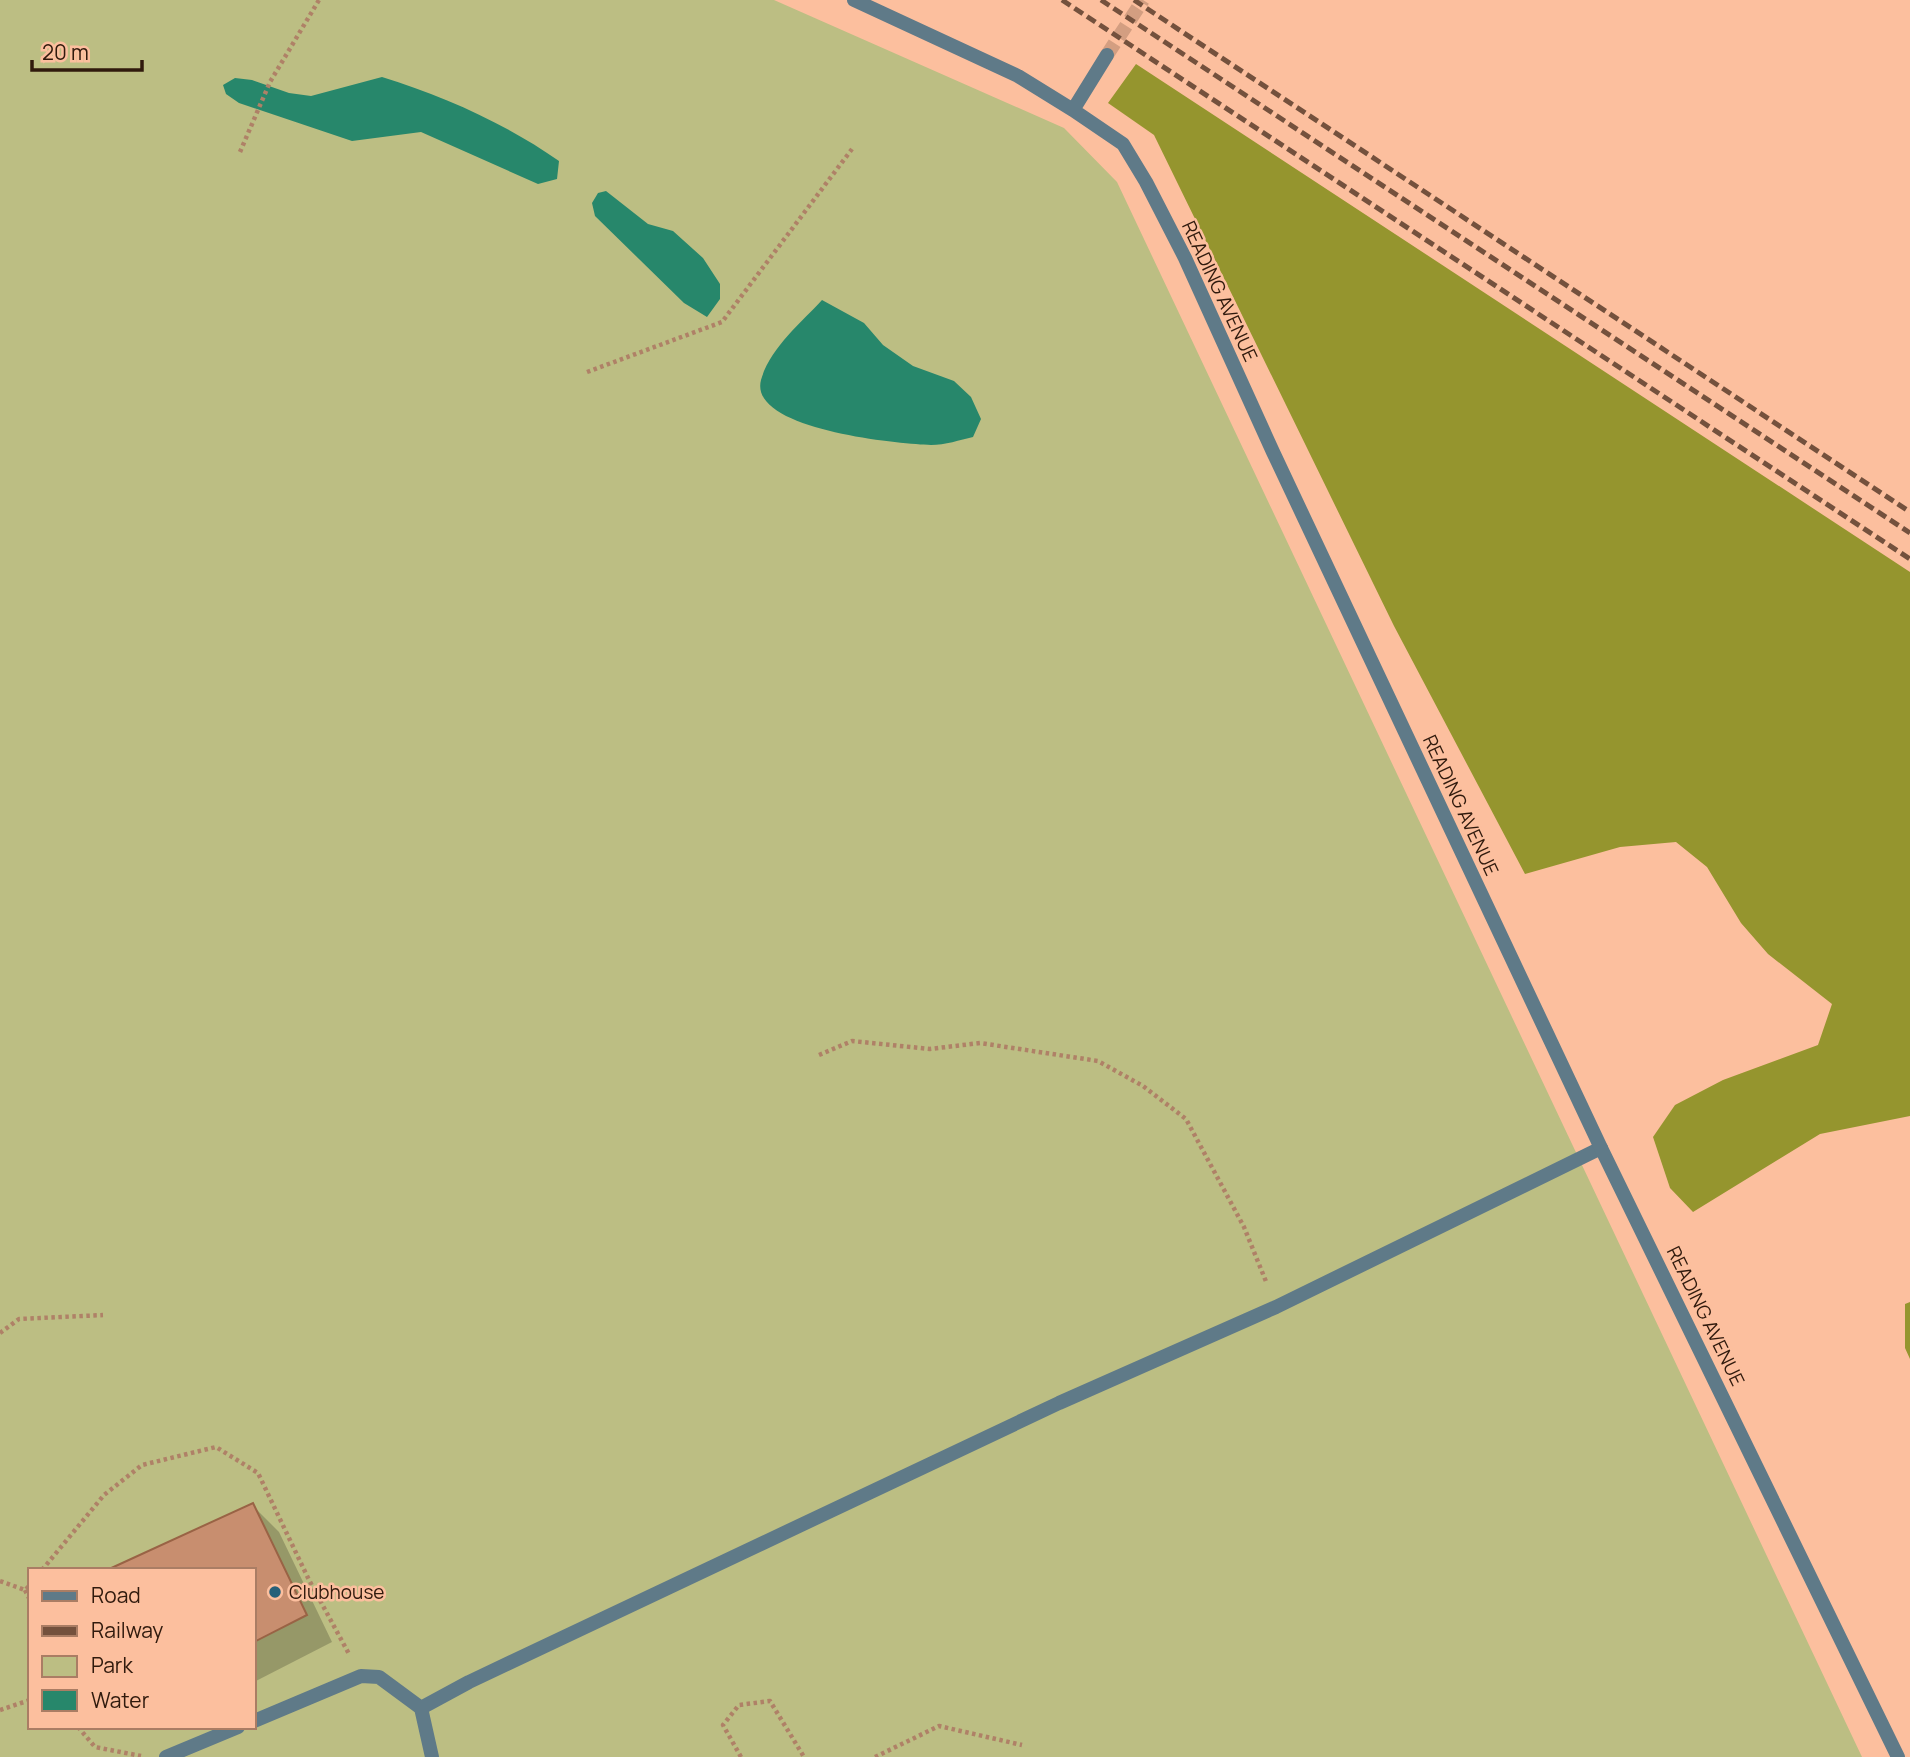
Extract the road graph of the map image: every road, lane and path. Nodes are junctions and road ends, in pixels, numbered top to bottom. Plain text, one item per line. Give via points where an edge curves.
1 (319, 0) edge
2 (854, 0) edge
3 (1107, 55) tunnel mouth
4 (1073, 110) junction
5 (852, 149) dead end
6 (240, 152) dead end
7 (587, 372) dead end
8 (820, 1055) dead end
9 (1601, 1147) junction
10 (1276, 1307) junction
11 (103, 1315) dead end
12 (0, 1333) edge
13 (44, 1568) edge
14 (0, 1581) edge
15 (28, 1587) edge
16 (25, 1590) junction
17 (28, 1596) edge
18 (361, 1676) junction
19 (28, 1701) edge
20 (421, 1708) junction
21 (0, 1710) edge
22 (256, 1720) edge
23 (80, 1729) edge
24 (233, 1729) edge
25 (1022, 1745) dead end
26 (147, 1757) edge
27 (166, 1757) edge
28 (432, 1757) edge
29 (741, 1757) edge
30 (804, 1757) edge
31 (875, 1757) edge
32 (1898, 1757) edge

1 - 6 path via 270,82
2 - 4 street, READING AVENUE via 1018,76
3 - 4 street
4 - 9 street, READING AVENUE via 1122,144 1185,258
5 - 7 path via 722,322
8 - 10 path via 852,1041 930,1049 979,1043 1098,1061 1143,1086 1186,1119 1244,1227
9 - 10 street
9 - 32 street, READING AVENUE
10 - 20 street via 1059,1403
11 - 12 path via 19,1319
13 - 18 path via 104,1496 142,1465 216,1447 257,1473
14 - 16 path
15 - 16 path
16 - 17 path
18 - 20 street via 379,1677
18 - 22 street
19 - 21 path
20 - 28 street
23 - 26 path via 95,1747
24 - 27 street
25 - 31 path via 939,1726
29 - 30 path via 723,1725 739,1705 770,1701

